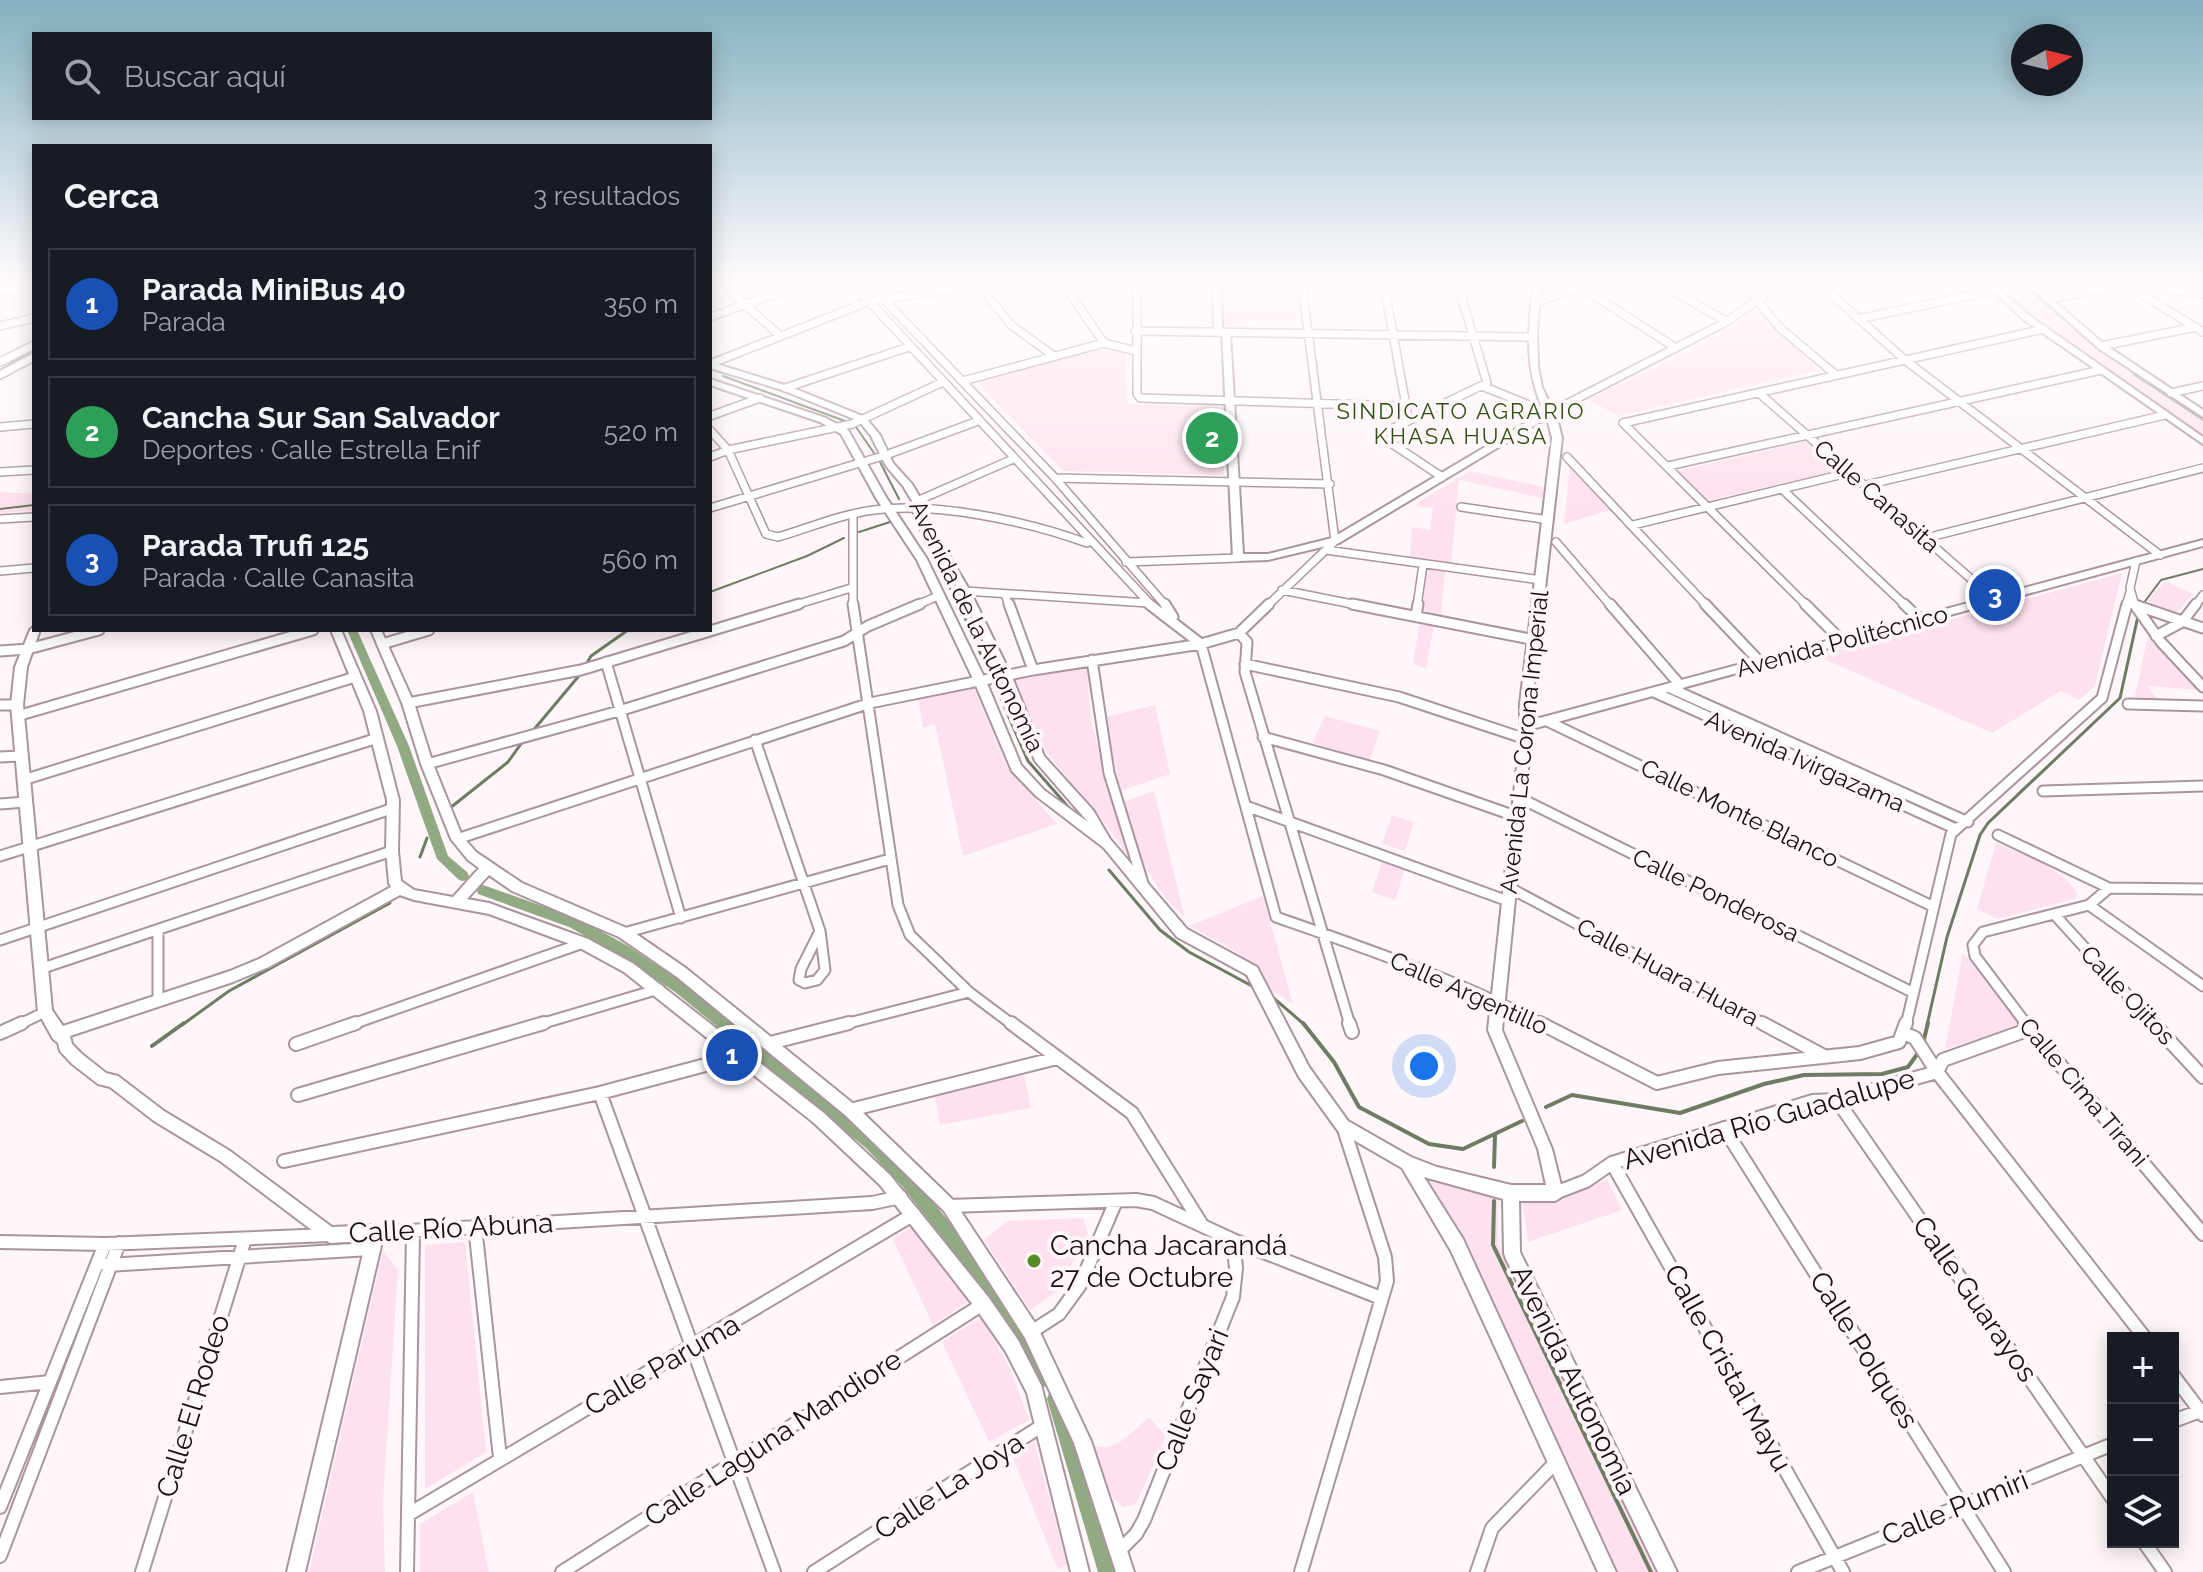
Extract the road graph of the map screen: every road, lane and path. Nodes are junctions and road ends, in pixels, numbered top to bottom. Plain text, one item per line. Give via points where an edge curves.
1 (31, 358) edge
2 (875, 358) edge
3 (920, 358) edge
4 (941, 358) edge
5 (1045, 358) edge
6 (1136, 358) edge
7 (1225, 358) edge
8 (1313, 358) edge
9 (1397, 358) edge
10 (1480, 358) edge
11 (1534, 358) edge
12 (1654, 358) edge
13 (1816, 358) edge
14 (1912, 358) edge
15 (2085, 358) edge
16 (2119, 358) edge
17 (1905, 360) junction
18 (712, 365) edge
19 (2101, 370) junction
20 (0, 375) edge
21 (1836, 375) junction
22 (963, 381) junction
23 (943, 382) junction
24 (712, 383) edge
25 (1482, 386) junction
26 (2203, 386) edge
27 (785, 388) junction
28 (1759, 393) junction
29 (2171, 393) junction
30 (760, 398) junction
31 (1960, 402) junction
32 (1229, 403) junction
33 (1319, 403) junction
34 (1406, 406) junction
35 (1549, 413) junction
36 (2203, 414) edge
37 (712, 415) edge
38 (2165, 415) junction
39 (862, 419) junction
40 (1408, 420) junction
41 (978, 421) junction
42 (32, 424) edge
43 (0, 427) edge
44 (839, 427) junction
45 (712, 432) edge
46 (1809, 435) junction
47 (2203, 441) edge
48 (2020, 447) junction
49 (728, 450) junction
50 (886, 455) junction
51 (712, 456) edge
52 (1567, 457) dead end
53 (1013, 459) junction
54 (861, 463) junction
55 (1668, 466) junction
56 (2203, 468) edge
57 (32, 470) edge
58 (0, 472) edge
59 (1852, 472) junction
60 (1442, 477) junction
61 (1055, 478) junction
62 (1236, 482) junction
63 (1330, 484) junction
64 (1866, 485) junction
65 (1782, 489) junction
66 (748, 497) junction
67 (2086, 498) junction
68 (917, 506) junction
69 (712, 507) edge
70 (1461, 507) dead end
71 (1708, 507) junction
72 (891, 511) junction
73 (853, 515) junction
74 (32, 517) edge
75 (0, 519) edge
76 (1549, 520) junction
77 (1633, 525) junction
78 (1926, 538) junction
79 (1335, 541) junction
80 (1556, 542) dead end
81 (2203, 543) edge
82 (1094, 546) junction
83 (1326, 550) junction
84 (2160, 555) junction
85 (1238, 558) junction
86 (2136, 561) junction
87 (1126, 562) junction
88 (1423, 565) junction
89 (32, 568) edge
90 (0, 571) edge
91 (1541, 580) junction
92 (851, 588) junction
93 (1282, 590) junction
94 (965, 591) junction
95 (2130, 592) junction
96 (1005, 594) junction
97 (940, 595) junction
98 (2203, 595) edge
99 (1995, 600) junction
100 (1148, 603) junction
101 (2135, 605) junction
102 (1416, 616) junction
103 (1921, 620) junction
104 (2182, 622) junction
105 (1177, 624) junction
106 (2203, 628) edge
107 (712, 630) edge
108 (34, 632) edge
109 (92, 632) edge
110 (306, 632) edge
111 (337, 632) edge
112 (377, 632) edge
113 (422, 632) edge
114 (705, 632) edge
115 (856, 633) junction
116 (1239, 633) junction
117 (2156, 636) junction
118 (1535, 640) junction
119 (1842, 641) junction
120 (382, 644) junction
121 (1201, 644) junction
122 (28, 649) junction
123 (0, 651) edge
124 (1092, 660) junction
125 (606, 662) junction
126 (1761, 663) junction
127 (1245, 664) junction
128 (1033, 670) junction
129 (355, 677) junction
130 (1006, 677) junction
131 (980, 681) junction
132 (1675, 686) junction
133 (2203, 687) edge
134 (1654, 692) junction
135 (408, 703) junction
136 (870, 703) junction
137 (2128, 704) dead end
138 (0, 705) edge
139 (2203, 706) edge
140 (17, 710) junction
141 (619, 711) junction
142 (1547, 721) junction
143 (1527, 733) junction
144 (1263, 737) junction
145 (378, 738) junction
146 (755, 740) junction
147 (21, 756) junction
148 (0, 757) edge
149 (427, 764) junction
150 (638, 779) junction
151 (23, 780) junction
152 (2203, 786) edge
153 (2043, 791) dead end
154 (1520, 798) junction
155 (25, 802) junction
156 (0, 804) edge
157 (1246, 806) junction
158 (391, 809) junction
159 (1518, 817) junction
160 (1290, 820) junction
161 (1968, 822) junction
162 (1956, 829) junction
163 (1998, 835) dead end
164 (457, 839) junction
165 (1108, 844) junction
166 (27, 846) junction
167 (392, 851) junction
168 (0, 856) edge
169 (890, 859) junction
170 (487, 868) junction
171 (1143, 883) junction
172 (804, 886) junction
173 (401, 888) junction
174 (2109, 888) junction
175 (2203, 889) edge
176 (1509, 894) junction
177 (456, 903) junction
178 (2089, 905) junction
179 (1932, 906) junction
180 (2054, 914) junction
181 (681, 918) junction
182 (35, 927) junction
183 (158, 930) junction
184 (820, 931) junction
185 (1321, 931) junction
186 (624, 933) junction
187 (0, 940) edge
188 (583, 943) junction
189 (40, 969) junction
190 (2203, 986) edge
191 (659, 989) junction
192 (969, 992) junction
193 (1912, 992) junction
194 (1496, 1000) junction
195 (158, 1001) junction
196 (45, 1012) junction
197 (2030, 1029) junction
198 (1352, 1032) dead end
199 (0, 1033) edge
200 (1904, 1033) junction
201 (58, 1034) junction
202 (770, 1043) junction
203 (296, 1044) dead end
204 (743, 1055) junction
205 (1825, 1056) junction
206 (1057, 1058) junction
207 (1937, 1072) junction
208 (2203, 1077) edge
209 (1657, 1083) joint
210 (600, 1093) junction
211 (298, 1095) dead end
212 (1837, 1100) junction
213 (850, 1110) junction
214 (1343, 1126) junction
215 (1724, 1128) junction
216 (284, 1161) dead end
217 (1407, 1163) junction
218 (1612, 1163) junction
219 (1511, 1193) junction
220 (1555, 1193) junction
221 (901, 1197) junction
222 (1116, 1201) junction
223 (949, 1206) junction
224 (914, 1214) junction
225 (645, 1218) junction
226 (1202, 1225) junction
227 (475, 1226) junction
228 (413, 1232) junction
229 (2203, 1234) edge
230 (330, 1235) junction
231 (245, 1239) junction
232 (1233, 1240) junction
233 (373, 1241) junction
234 (0, 1242) edge
235 (112, 1243) junction
236 (239, 1257) junction
237 (110, 1265) junction
238 (96, 1266) junction
239 (1381, 1298) junction
240 (983, 1304) junction
241 (1031, 1332) junction
242 (2140, 1332) edge
243 (693, 1348) junction
244 (50, 1382) junction
245 (2179, 1383) edge
246 (0, 1387) edge
247 (2202, 1412) edge
248 (2179, 1419) edge
249 (1043, 1425) junction
250 (2107, 1446) edge
251 (2083, 1456) junction
252 (500, 1458) junction
253 (1557, 1461) junction
254 (734, 1463) junction
255 (2107, 1490) edge
256 (1962, 1506) junction
257 (0, 1507) edge
258 (409, 1514) junction
259 (2148, 1548) edge
260 (1119, 1551) junction
261 (0, 1556) edge
262 (1835, 1558) junction
263 (142, 1572) edge
264 (296, 1572) edge
265 (407, 1572) edge
266 (562, 1572) edge
267 (774, 1572) edge
268 (814, 1572) edge
269 (1080, 1572) edge
270 (1125, 1572) edge
271 (1301, 1572) edge
272 (1477, 1572) edge
273 (1607, 1572) edge
274 (1668, 1572) edge
275 (1798, 1572) edge
276 (1843, 1572) edge
277 (2004, 1572) edge
278 (2165, 1572) edge

1 - 20 street
2 - 27 street
3 - 23 street
4 - 22 street
5 - 22 street
6 - 32 street via 1140,398
7 - 32 street
8 - 33 street
9 - 34 street
10 - 25 street via 1487,383
11 - 35 street, Avenida La Corona Imperial
12 - 35 street
13 - 21 street
14 - 17 street
15 - 19 street
16 - 29 street
17 - 21 street
17 - 31 street
18 - 27 street
19 - 31 street
19 - 38 street
21 - 28 street
22 - 61 street
23 - 39 street
23 - 41 street
24 - 30 street
25 - 35 street
25 - 40 street
26 - 29 street
27 - 39 street
28 - 46 street, Calle Canasita
28 - 55 street via 1623,423
29 - 36 street
30 - 37 street
30 - 44 street
31 - 46 street
31 - 48 street
32 - 33 street
32 - 62 street
33 - 34 street
33 - 63 street
34 - 40 street
35 - 60 street
35 - 76 street, Avenida La Corona Imperial via 1557,438
38 - 47 street
38 - 48 street
39 - 44 street
39 - 50 street, Avenida de la Autonomía
40 - 60 street via 1379,435
41 - 50 street
41 - 53 street
42 - 43 street
44 - 49 street
44 - 54 street, Avenida de la Autonomía
45 - 49 street
46 - 55 street
46 - 59 street, Calle Canasita
48 - 64 street
48 - 67 street
49 - 51 street
49 - 66 street
50 - 54 street
50 - 68 street, Avenida de la Autonomía
52 - 77 street
53 - 68 street
53 - 82 street
54 - 66 street
54 - 72 street, Avenida de la Autonomía
55 - 71 street
56 - 67 street
57 - 58 street
59 - 64 street, Calle Canasita
59 - 65 street
60 - 79 street
61 - 62 street
61 - 87 street
62 - 63 street
62 - 85 street
63 - 79 street
64 - 78 street, Calle Canasita
65 - 71 street
65 - 103 street
66 - 69 street
66 - 73 street via 766,534 778,537
67 - 78 street
67 - 84 street
68 - 72 street
68 - 82 street via 1014,523
68 - 94 street, Avenida de la Autonomía
70 - 76 street
71 - 77 street
71 - 119 street
72 - 73 street
72 - 97 street, Avenida de la Autonomía
73 - 92 street
74 - 75 street
76 - 91 street, Avenida La Corona Imperial
77 - 126 street
78 - 99 street, Calle Canasita
79 - 83 street
79 - 85 street via 1268,557
80 - 132 street
81 - 84 street, Avenida Politécnico
82 - 100 street
83 - 88 street
83 - 93 street
84 - 86 street, Avenida Politécnico
85 - 87 street
86 - 95 street
86 - 99 street, Avenida Politécnico
87 - 105 street via 1163,600
88 - 91 street
88 - 102 street
89 - 90 street
91 - 118 street, Avenida La Corona Imperial
92 - 107 street
92 - 115 street
93 - 102 street
93 - 116 street
94 - 96 street
94 - 130 street, Avenida de la Autonomía
95 - 101 street
95 - 161 street via 2102,698
96 - 100 street
96 - 128 street
97 - 115 street
97 - 131 street, Avenida de la Autonomía
98 - 104 street
99 - 103 street, Avenida Politécnico
100 - 105 street
101 - 104 street
101 - 117 street
102 - 118 street
103 - 119 street, Avenida Politécnico
104 - 106 street
104 - 117 street
105 - 121 street
108 - 122 street
109 - 122 street
110 - 140 street
111 - 129 street
112 - 120 street
113 - 120 street
114 - 125 street
115 - 136 street
115 - 141 street
116 - 121 street
116 - 127 street via 1247,642
117 - 133 street
118 - 143 street, Avenida La Corona Imperial
119 - 126 street, Avenida Politécnico
120 - 135 street
121 - 124 street
121 - 157 street
122 - 123 street
122 - 140 street via 17,685
124 - 128 street
124 - 171 street via 1095,705 1123,828
125 - 135 street
125 - 141 street
126 - 132 street, Avenida Politécnico
127 - 143 street via 1399,697
127 - 144 street
128 - 130 street
129 - 145 street
129 - 151 street
130 - 131 street
130 - 165 street, Avenida de la Autonomía via 1039,758 1089,813
131 - 136 street
131 - 165 street, Avenida Autonomía via 1016,768
132 - 134 street, Avenida Politécnico
132 - 161 street, Avenida Ivirgazama
134 - 142 street, Avenida Politécnico
134 - 162 street, Avenida Ivirgazama
135 - 149 street
136 - 146 street
136 - 169 street
137 - 139 street
138 - 140 street
140 - 147 street
141 - 149 street
141 - 150 street
142 - 143 street, Avenida Politécnico
142 - 179 street, Calle Monte Blanco
143 - 154 street, Avenida La Corona Imperial
144 - 159 street via 1384,770
144 - 160 street
145 - 158 street
145 - 166 street
146 - 150 street
146 - 172 street
147 - 148 street
147 - 151 street
149 - 164 street
150 - 164 street
150 - 181 street
151 - 155 street
152 - 153 street
154 - 159 street, Avenida La Corona Imperial
154 - 193 street, Calle Ponderosa
155 - 156 street
155 - 166 street
157 - 160 street, Calle Huara Huara
157 - 185 street, Calle Argentillo via 1276,917
158 - 167 street
158 - 182 street
159 - 176 street, Avenida La Corona Imperial
160 - 176 street, Calle Huara Huara
160 - 185 street
161 - 162 street
162 - 179 street, Avenida Río Guadalupe via 1946,846
163 - 174 street
164 - 170 street
165 - 171 street, Avenida Autonomía
166 - 168 street
166 - 182 street
167 - 173 street via 395,883
167 - 183 street
169 - 172 street
169 - 192 street via 910,935
170 - 177 street
170 - 186 street via 517,887
171 - 214 street, Avenida Autonomía via 1182,933 1252,971 1304,1072
172 - 181 street
172 - 184 street
173 - 177 street
173 - 195 street via 264,963
174 - 175 street
174 - 178 street
176 - 194 street, Avenida La Corona Imperial
176 - 205 street, Calle Huara Huara
177 - 188 street via 489,909
178 - 180 street
178 - 190 street
179 - 193 street, Avenida Río Guadalupe
180 - 197 street, Calle Cima Tirani via 1983,932 1973,945 1981,967
180 - 208 street, Calle Ojitos
181 - 186 street
182 - 187 street
182 - 189 street
183 - 189 street
183 - 195 street
184 - 184 street via 825,970 817,980 805,983 799,980 801,969
185 - 194 street, Calle Argentillo
185 - 198 street
186 - 202 street
188 - 191 street
188 - 203 street
189 - 196 street
191 - 204 street
191 - 211 street
192 - 202 street
192 - 206 street
193 - 200 street, Avenida Río Guadalupe
194 - 209 street, Calle Argentillo
194 - 220 street, Avenida La Corona Imperial via 1495,1030 1545,1149
195 - 201 street
196 - 199 street
196 - 201 street
197 - 207 street, Avenida Río Guadalupe via 1943,1060
197 - 229 street, Calle Cima Tirani
200 - 205 street, Avenida Río Guadalupe via 1899,1042 1879,1050
200 - 207 street via 1915,1038
201 - 230 street via 77,1059 103,1079 225,1156
202 - 213 street
204 - 210 street
204 - 221 street
205 - 209 street, Avenida Río Guadalupe via 1718,1068
206 - 213 street
206 - 226 street via 1132,1113
207 - 212 street, Avenida Río Guadalupe
207 - 242 street
210 - 216 street
210 - 225 street
212 - 215 street, Avenida Río Guadalupe via 1813,1101
212 - 251 street, Calle Guarayos
213 - 223 street
214 - 217 street, Avenida Autonomía
214 - 239 street via 1388,1267
215 - 218 street, Avenida Río Guadalupe
215 - 256 street, Calle Polques
217 - 219 street, Avenida Autonomía
217 - 253 street, Avenida Autonomía via 1457,1245
218 - 220 street, Avenida Río Guadalupe
218 - 262 street, Calle Cristal Mayu
219 - 220 street, Avenida Río Guadalupe
219 - 274 street, Avenida Autonomía via 1512,1253
221 - 224 street
221 - 225 street, Calle Río Abuna
222 - 223 street
222 - 226 street via 1153,1203
222 - 241 street via 1080,1285 1059,1314
223 - 241 street
224 - 240 street
224 - 243 street, Calle Paruma
225 - 227 street, Calle Río Abuna
225 - 243 street
226 - 232 street
227 - 228 street, Calle Río Abuna
227 - 252 street
228 - 233 street, Calle Río Abuna
228 - 258 street
230 - 231 street, Calle Río Abuna
230 - 233 street, Calle Río Abuna
231 - 235 street, Calle Río Abuna
231 - 236 street, Calle El Rodeo
232 - 239 street
232 - 260 street, Calle Sayari via 1233,1297 1144,1520
233 - 236 street
233 - 264 street
234 - 235 street, Calle Río Abuna
235 - 237 street
235 - 238 street
236 - 237 street
236 - 263 street, Calle El Rodeo
237 - 238 street
237 - 261 street
238 - 244 street
239 - 271 street
240 - 249 street via 1029,1379
240 - 254 street, Calle Laguna Mandiore
241 - 260 street via 1082,1441
243 - 252 street, Calle Paruma
243 - 254 street
244 - 246 street
244 - 257 street
245 - 247 street
247 - 248 street
249 - 268 street, Calle La Joya
249 - 269 street
250 - 251 street, Calle Pumiri
251 - 255 street, Calle Guarayos
251 - 256 street, Calle Pumiri
252 - 258 street, Calle Paruma
253 - 272 street via 1492,1528
253 - 273 street, Avenida Autonomía
254 - 266 street, Calle Laguna Mandiore
254 - 267 street
256 - 262 street, Calle Pumiri
256 - 277 street, Calle Polques
258 - 265 street
259 - 278 street
260 - 270 street
262 - 275 street, Calle Pumiri
262 - 276 street, Calle Cristal Mayu

